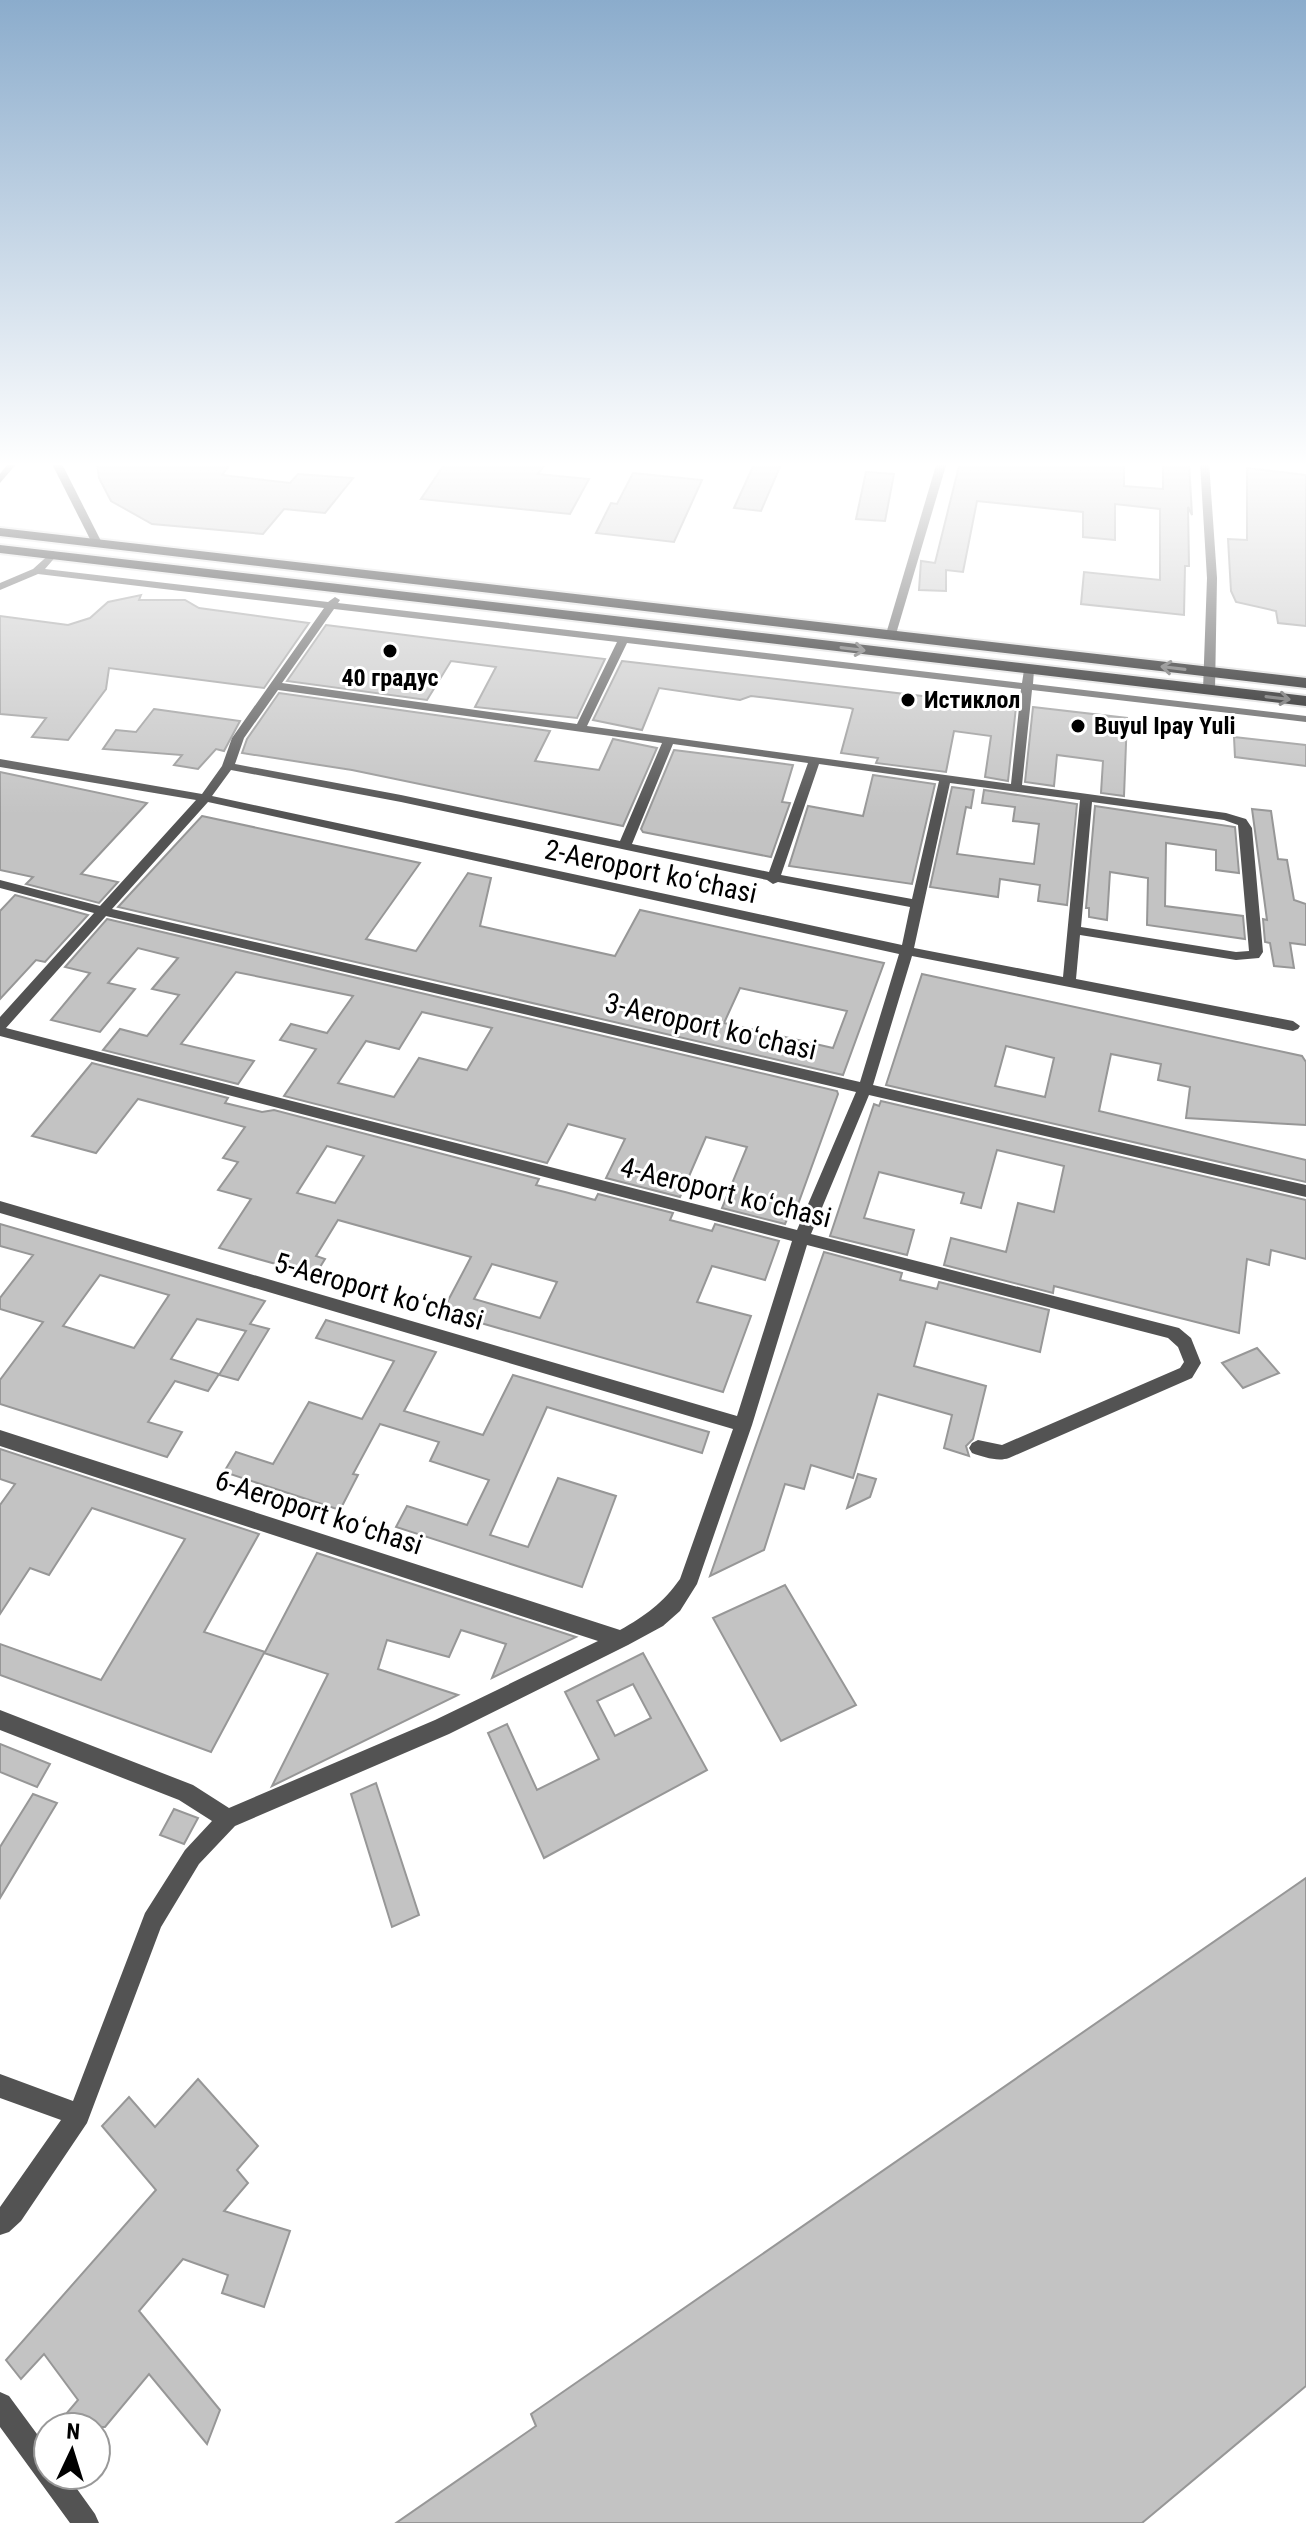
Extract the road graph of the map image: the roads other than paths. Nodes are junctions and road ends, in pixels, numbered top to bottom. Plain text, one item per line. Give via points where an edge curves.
1 (111, 580) edge
2 (266, 580) edge
3 (418, 580) edge
4 (907, 580) edge
5 (1212, 580) edge
6 (343, 589) junction
7 (332, 606) junction
8 (891, 634) junction
9 (623, 641) junction
10 (1029, 670) junction
11 (1209, 672) junction
12 (1306, 683) edge
13 (276, 686) junction
14 (1027, 687) junction
15 (1209, 690) junction
16 (1306, 701) edge
17 (1306, 719) edge
18 (581, 727) junction
19 (669, 740) junction
20 (815, 761) junction
21 (0, 763) edge
22 (228, 766) junction
23 (945, 780) junction
24 (1016, 789) junction
25 (1086, 797) junction
26 (205, 798) junction
27 (624, 847) junction
28 (773, 880) junction
29 (0, 884) edge
30 (918, 904) junction
31 (103, 911) junction
32 (1073, 930) junction
33 (907, 951) junction
34 (1069, 981) junction
35 (1293, 1026) dead end
36 (0, 1028) edge
37 (865, 1088) junction
38 (1306, 1191) edge
39 (0, 1207) edge
40 (801, 1239) junction
41 (743, 1425) junction
42 (0, 1438) edge
43 (978, 1448) dead end
44 (621, 1639) junction
45 (0, 1720) edge
46 (228, 1819) junction
47 (0, 2086) edge
48 (79, 2115) junction
49 (0, 2223) edge
50 (0, 2405) edge
51 (32, 2449) edge
52 (62, 2491) edge
53 (86, 2523) edge

1 - 7 street
2 - 6 highway
3 - 8 highway
4 - 8 street
5 - 11 street
6 - 7 street
6 -> 10 highway
7 - 9 street
7 - 13 street
11 -> 8 highway
9 - 14 street
9 - 18 street
10 - 14 street
10 - 15 highway
11 - 12 highway
11 - 15 street
13 - 18 street
13 - 22 street via 238,738
14 - 17 street
14 - 24 street
15 -> 16 highway
18 - 19 street
19 - 20 street
19 - 27 street
20 - 23 street
20 - 28 street
21 - 26 street, 2-Aeroport koʻchasi
22 - 26 street
22 - 27 street
23 - 24 street
23 - 30 street
24 - 25 street
25 - 32 street
25 - 32 street via 1242,822 1256,952 1236,956
26 - 31 street
26 - 33 street, 2-Aeroport koʻchasi
27 - 28 street
28 - 30 street
29 - 31 street, 3-Aeroport koʻchasi
30 - 33 street
31 - 36 street
31 - 37 street, 3-Aeroport koʻchasi
32 - 34 street
33 - 34 street, 2-Aeroport koʻchasi
33 - 37 street
34 - 35 street, 2-Aeroport koʻchasi
36 - 40 street, 4-Aeroport koʻchasi
37 - 38 street, 3-Aeroport koʻchasi
37 - 40 street
39 - 41 street, 5-Aeroport koʻchasi
40 - 41 street
40 - 43 street, 4-Aeroport koʻchasi via 1173,1333 1191,1352 1193,1363 1186,1373 1003,1453
41 - 44 street via 688,1584 656,1620
42 - 44 street, 6-Aeroport koʻchasi
44 - 46 street via 442,1727
45 - 46 street via 186,1792
46 - 48 street via 192,1857 153,1921
47 - 48 street
48 - 49 street
50 - 51 street
52 - 53 street

